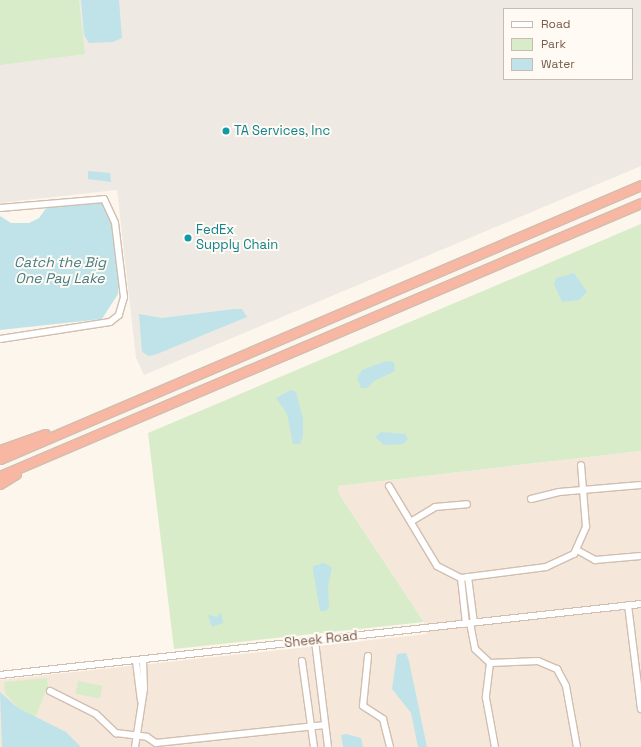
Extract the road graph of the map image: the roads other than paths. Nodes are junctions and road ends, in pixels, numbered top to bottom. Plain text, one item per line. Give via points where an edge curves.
1 (641, 185) edge
2 (641, 203) edge
3 (0, 208) edge
4 (0, 339) edge
5 (123, 407) junction
6 (0, 450) edge
7 (47, 456) junction
8 (0, 459) edge
9 (581, 465) dead end
10 (0, 476) edge
11 (0, 484) edge
12 (641, 485) edge
13 (388, 486) dead end
14 (581, 489) junction
15 (531, 499) dead end
16 (468, 504) dead end
17 (412, 521) junction
18 (577, 550) junction
19 (641, 556) edge
20 (468, 577) junction
21 (461, 578) junction
22 (641, 604) edge
23 (628, 605) junction
24 (470, 623) junction
25 (315, 641) junction
26 (368, 656) dead end
27 (641, 657) edge
28 (633, 658) junction
29 (140, 661) junction
30 (302, 661) dead end
31 (490, 663) junction
32 (0, 676) edge
33 (50, 690) dead end
34 (641, 709) edge
35 (325, 725) junction
36 (311, 726) junction
37 (136, 735) junction
38 (135, 747) edge
39 (314, 747) edge
40 (328, 747) edge
41 (390, 747) edge
42 (496, 747) edge
43 (577, 747) edge

1 - 5 highway
2 - 7 highway
3 - 4 street via 104,199 115,223 124,297 119,315 110,322
5 - 6 highway
5 - 8 highway
7 - 10 highway
7 - 11 highway
9 - 14 street
12 - 14 street
13 - 17 street
14 - 15 street
14 - 18 street via 586,527
16 - 17 street via 435,507
17 - 21 street via 437,566
18 - 19 street via 595,560
18 - 20 street via 568,560 552,566
20 - 21 street
20 - 24 street
21 - 24 street
22 - 23 street, Sheek Road
23 - 24 street, Sheek Road
23 - 28 street
24 - 25 street, Sheek Road
24 - 31 street via 475,649
25 - 29 street, Sheek Road
25 - 35 street
26 - 41 street via 363,706 383,719
27 - 28 street
28 - 34 street
29 - 32 street, Sheek Road
29 - 37 street via 141,701
30 - 36 street
31 - 42 street via 486,698
31 - 43 street via 538,661 557,669 566,686
33 - 37 street via 96,714 116,733
35 - 36 street
35 - 40 street
36 - 37 street via 168,744
36 - 39 street
37 - 38 street

